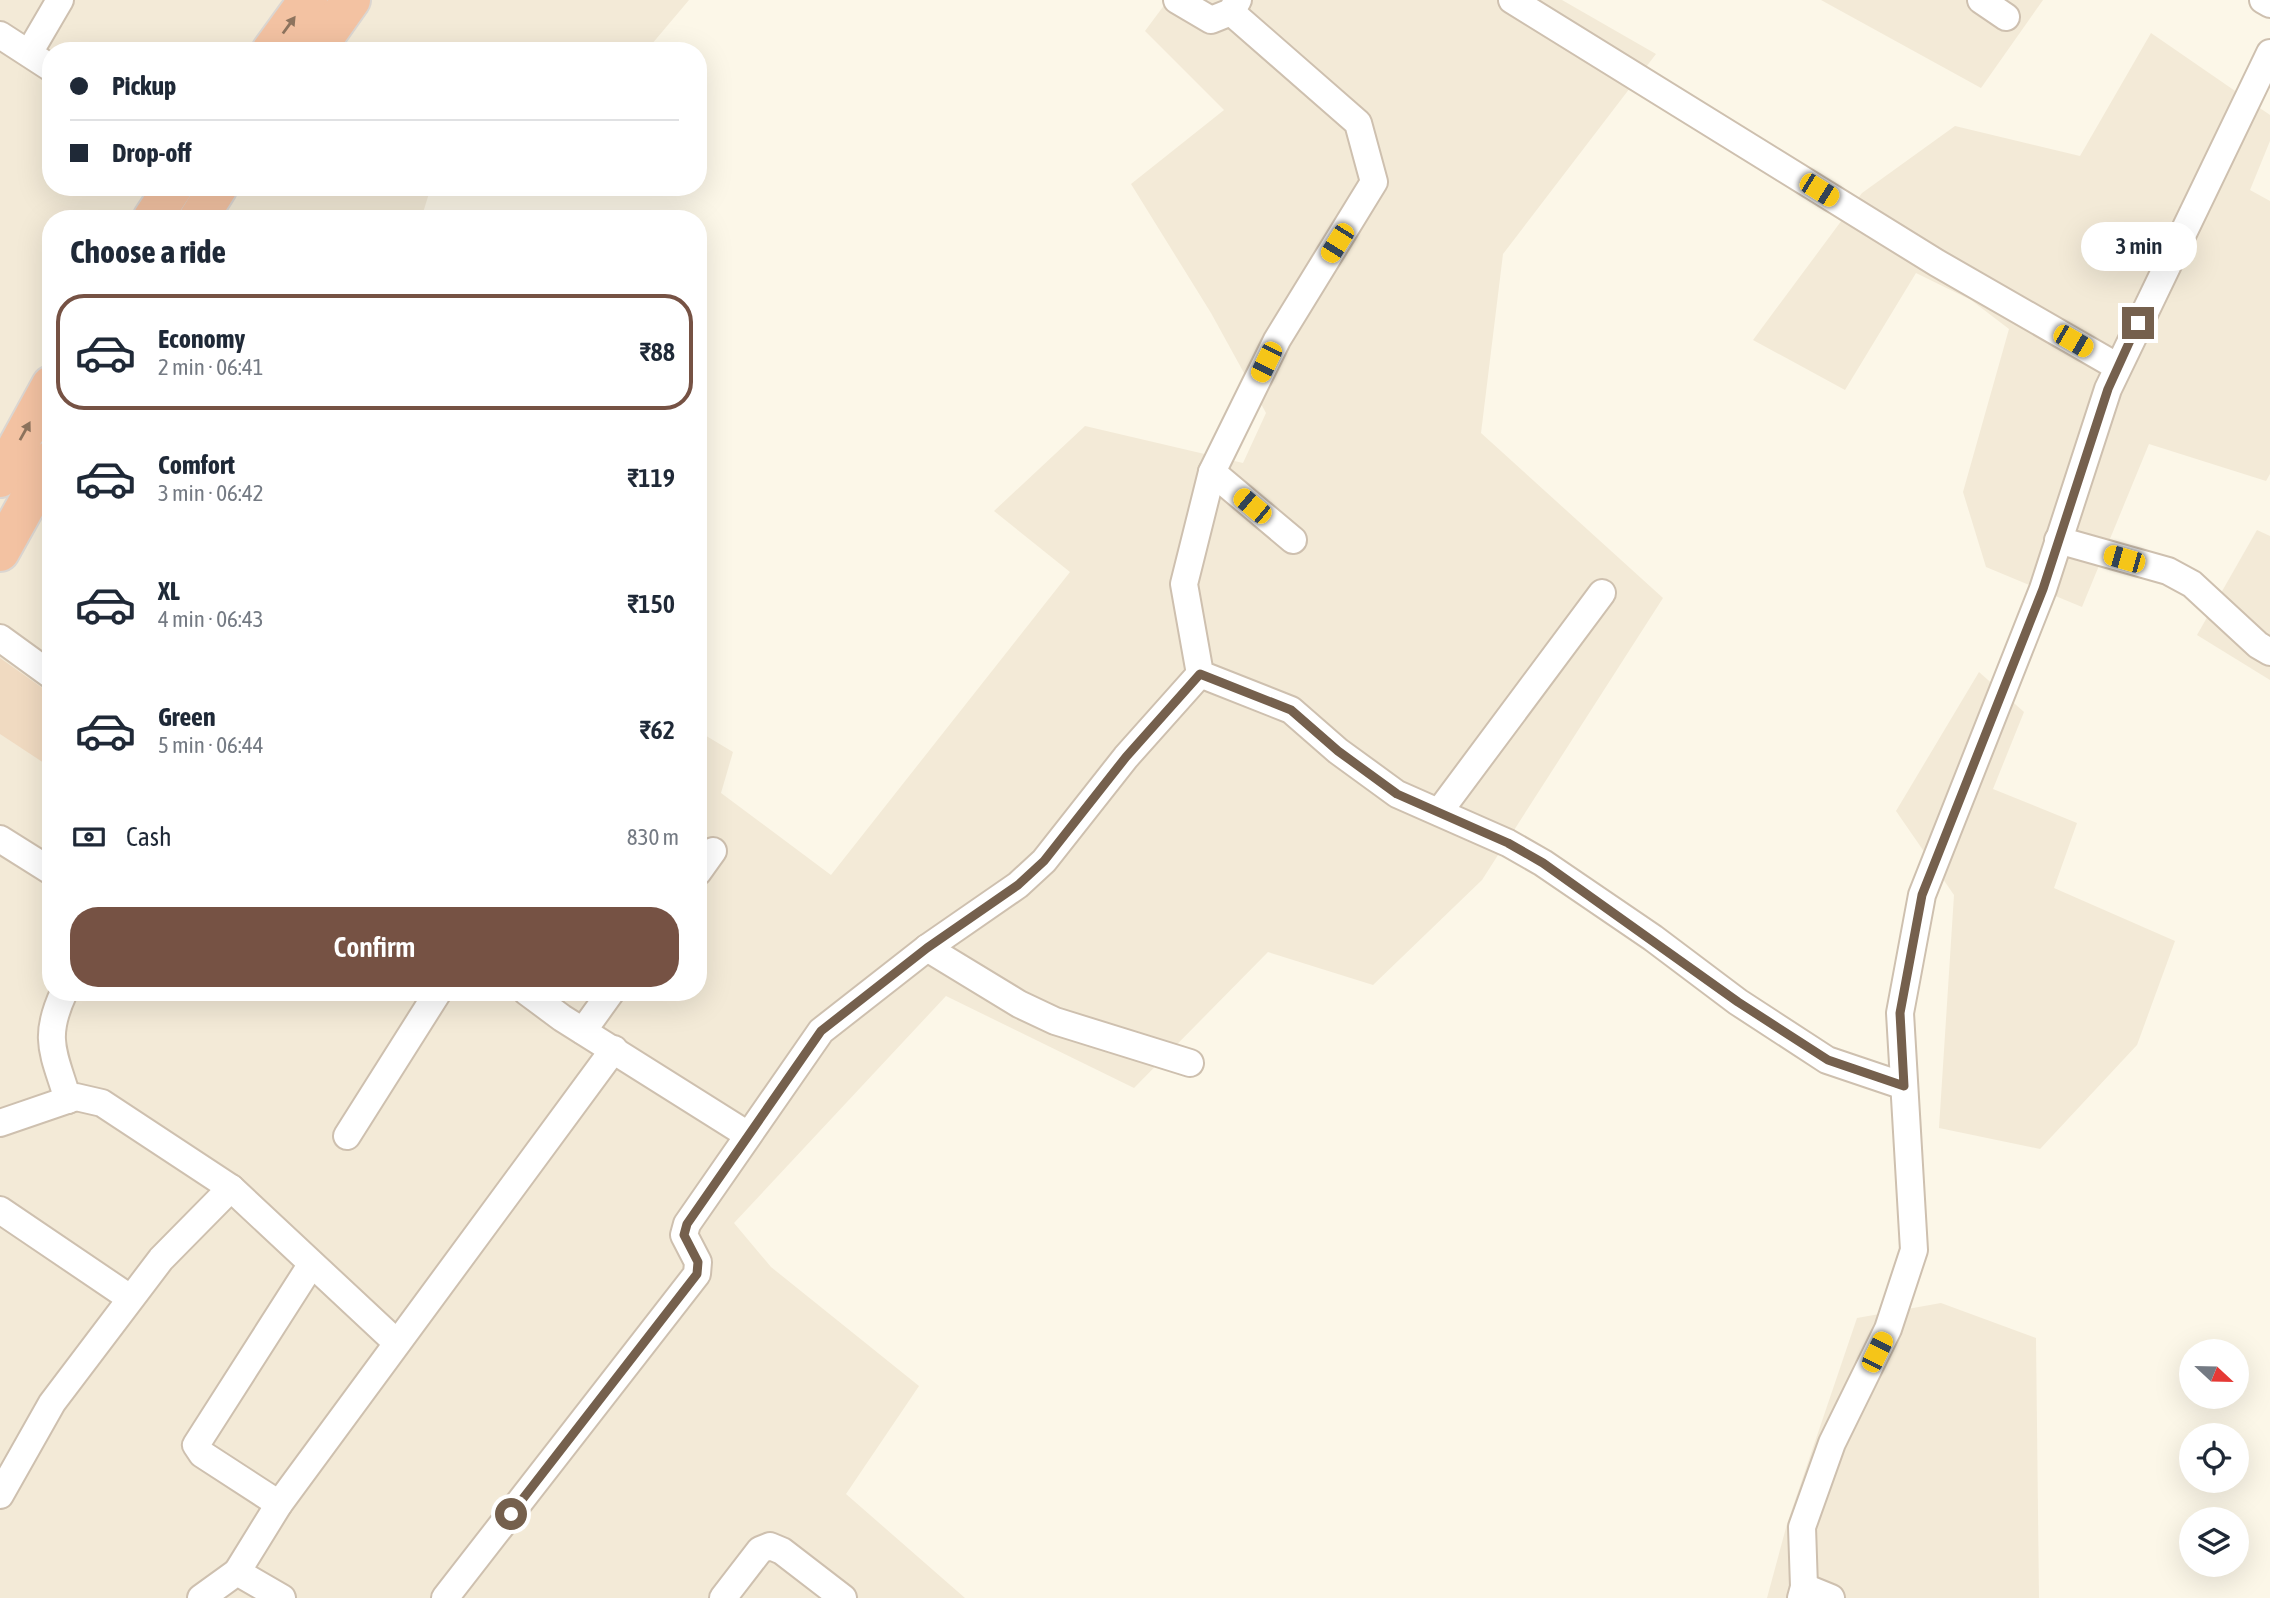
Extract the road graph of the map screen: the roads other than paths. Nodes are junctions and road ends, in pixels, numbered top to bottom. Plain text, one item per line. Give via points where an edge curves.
1 (60, 0) edge
2 (307, 0) edge
3 (351, 0) edge
4 (1177, 0) edge
5 (1512, 0) edge
6 (1981, 0) edge
7 (2263, 0) edge
8 (2270, 4) edge
9 (1234, 6) edge
10 (2006, 17) dead end
11 (0, 35) edge
12 (277, 42) edge
13 (322, 42) edge
14 (29, 53) junction
15 (2270, 53) edge
16 (42, 62) edge
17 (2263, 83) edge
18 (2118, 367) junction
19 (42, 401) edge
20 (1212, 472) junction
21 (42, 476) edge
22 (0, 478) edge
23 (1293, 540) dead end
24 (2058, 540) junction
25 (0, 552) edge
26 (1602, 593) dead end
27 (0, 638) edge
28 (2270, 652) edge
29 (42, 668) edge
30 (1200, 674) junction
31 (1439, 812) junction
32 (0, 839) edge
33 (42, 865) edge
34 (927, 948) junction
35 (60, 1001) edge
36 (432, 1001) edge
37 (540, 1001) edge
38 (605, 1001) edge
39 (583, 1031) junction
40 (614, 1049) junction
41 (1190, 1063) dead end
42 (1904, 1086) junction
43 (68, 1100) junction
44 (0, 1123) edge
45 (748, 1135) junction
46 (348, 1136) dead end
47 (231, 1188) junction
48 (0, 1210) edge
49 (311, 1265) junction
50 (130, 1298) junction
51 (397, 1343) junction
52 (0, 1495) edge
53 (279, 1504) junction
54 (237, 1572) junction
55 (1802, 1592) edge
56 (201, 1598) edge
57 (282, 1598) edge
58 (445, 1598) edge
59 (723, 1598) edge
60 (843, 1598) edge
61 (1831, 1598) edge

1 - 14 street
12 -> 2 highway
3 - 13 highway
4 - 9 street via 1211,20
5 - 18 street via 1937,263
6 - 10 street
7 - 8 street
9 - 20 street via 1358,123 1374,182 1277,340
11 - 14 street
14 - 16 street
15 - 17 street
17 - 18 street
18 - 24 street
22 -> 19 highway
20 - 23 street
20 - 30 street via 1184,584
21 - 25 highway
24 - 28 street via 2168,571 2192,584
24 - 42 street via 2043,589 1922,895 1900,1013
26 - 31 street
27 - 29 street
30 - 31 street via 1291,710 1397,794
30 - 34 street via 1126,757 1044,861 1018,885
31 - 42 street via 1543,863 1828,1060
32 - 33 street
34 - 41 street via 1055,1021
34 - 45 street via 821,1031
35 - 43 street via 50,1040
36 - 46 street
37 - 39 street
38 - 39 street
39 - 40 street
40 - 45 street
40 - 51 street
42 - 55 street via 1913,1250 1888,1329 1832,1443 1802,1527
43 - 44 street
43 - 47 street via 76,1097 102,1103
45 - 58 street via 687,1224 684,1235 698,1262 697,1274
47 - 49 street
47 - 50 street via 160,1259
48 - 50 street
49 - 51 street
49 - 53 street via 196,1445 202,1454
50 - 52 street via 52,1403
51 - 53 street
53 - 54 street
54 - 56 street
54 - 57 street
55 - 61 street
59 - 60 street via 760,1549 770,1546

